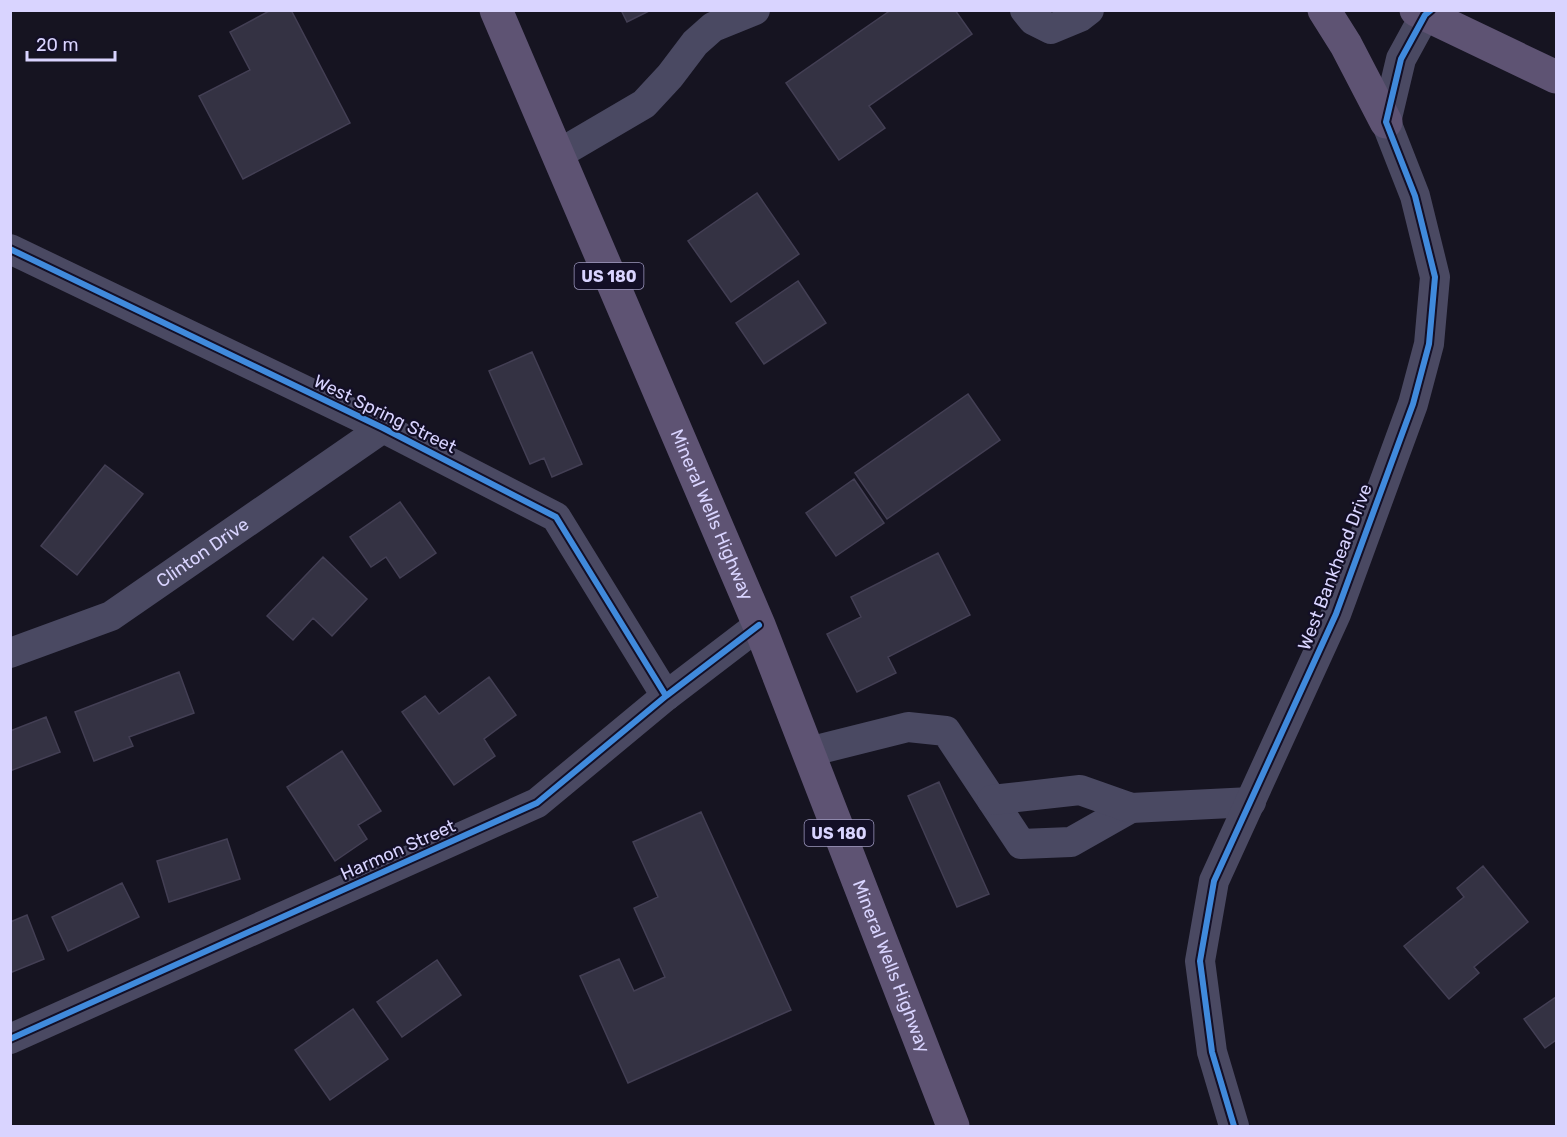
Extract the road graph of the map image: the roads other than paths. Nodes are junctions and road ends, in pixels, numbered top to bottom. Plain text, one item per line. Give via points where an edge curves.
1 (495, 10) edge
2 (755, 10) edge
3 (1025, 10) edge
4 (1089, 10) edge
5 (1324, 10) edge
6 (1424, 12) edge
7 (1557, 77) edge
8 (1386, 122) junction
9 (557, 155) junction
10 (10, 249) edge
11 (383, 428) junction
12 (759, 625) junction
13 (10, 653) edge
14 (666, 696) junction
15 (808, 752) junction
16 (992, 800) junction
17 (1251, 802) junction
18 (1131, 808) junction
19 (10, 1039) edge
20 (952, 1126) edge
21 (1234, 1126) edge

1 - 9 main road, Mineral Wells Highway / US 180
2 - 9 street via 713,27 644,104
3 - 4 street via 1033,20 1051,29
5 - 8 main road
6 - 7 main road
6 - 8 street via 1401,59
8 - 17 street, West Bankhead Drive via 1414,196 1435,277 1429,344 1413,404 1336,614
9 - 12 main road, Mineral Wells Highway / US 180
10 - 11 street, West Spring Street
11 - 13 street, Clinton Drive via 111,616
11 - 14 street, West Spring Street via 556,517
12 - 14 street, Harmon Street
12 - 15 main road, Mineral Wells Highway / US 180
14 - 19 street, Harmon Street via 537,803
15 - 16 street via 908,727 946,731
15 - 20 main road, Mineral Wells Highway / US 180
16 - 18 street via 1080,790
16 - 18 street via 1021,844 1071,843
17 - 18 street
17 - 21 street, West Bankhead Drive via 1214,881 1200,961 1212,1052

